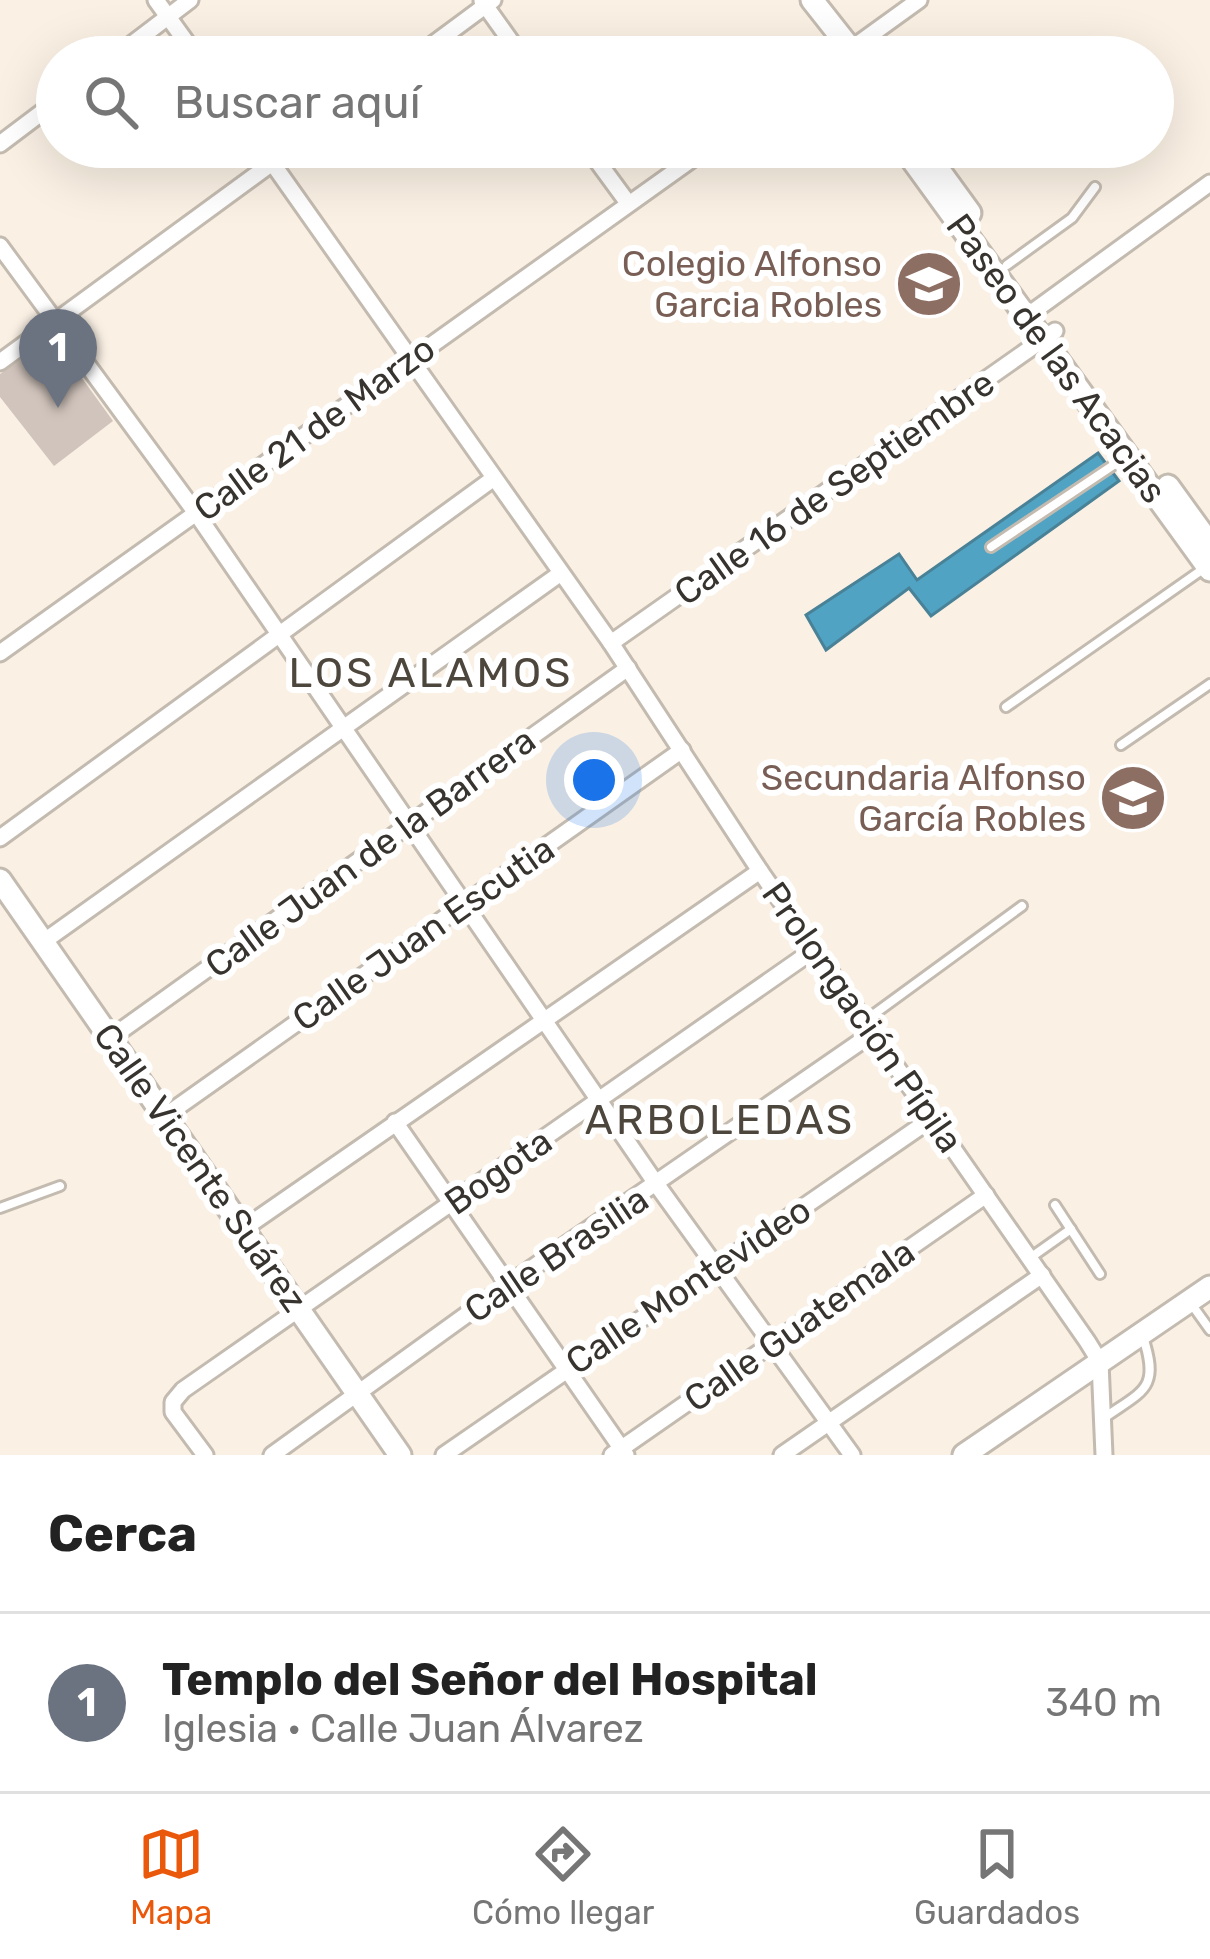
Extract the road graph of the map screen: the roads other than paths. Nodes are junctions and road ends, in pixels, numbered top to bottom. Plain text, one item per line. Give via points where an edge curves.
1 (157, 0) edge
2 (190, 0) edge
3 (812, 0) edge
4 (920, 0) edge
5 (486, 2) edge
6 (168, 17) junction
7 (143, 36) edge
8 (182, 36) edge
9 (443, 36) edge
10 (508, 36) edge
11 (835, 36) edge
12 (867, 36) edge
13 (36, 117) edge
14 (0, 144) edge
15 (266, 168) edge
16 (276, 168) edge
17 (602, 168) edge
18 (679, 168) edge
19 (919, 168) edge
20 (937, 168) edge
21 (1210, 183) edge
22 (1095, 187) dead end
23 (628, 203) junction
24 (0, 247) edge
25 (1007, 265) junction
26 (1032, 312) junction
27 (54, 322) junction
28 (1050, 335) junction
29 (410, 359) junction
30 (0, 362) edge
31 (1129, 456) junction
32 (494, 478) junction
33 (196, 512) junction
34 (991, 547) dead end
35 (1209, 560) edge
36 (561, 573) junction
37 (278, 634) junction
38 (611, 643) junction
39 (0, 653) edge
40 (628, 668) junction
41 (1210, 684) edge
42 (1006, 707) dead end
43 (345, 726) junction
44 (1121, 746) dead end
45 (682, 750) junction
46 (410, 821) junction
47 (0, 838) edge
48 (760, 871) junction
49 (0, 880) edge
50 (466, 902) junction
51 (1022, 906) dead end
52 (43, 942) junction
53 (815, 949) junction
54 (545, 1020) junction
55 (868, 1027) junction
56 (112, 1037) junction
57 (600, 1100) junction
58 (165, 1115) junction
59 (934, 1118) junction
60 (395, 1122) junction
61 (657, 1185) junction
62 (59, 1186) dead end
63 (986, 1195) junction
64 (452, 1204) junction
65 (1055, 1205) dead end
66 (0, 1208) edge
67 (243, 1229) junction
68 (1072, 1229) junction
69 (1030, 1258) junction
70 (715, 1265) junction
71 (1100, 1274) dead end
72 (1042, 1275) junction
73 (509, 1284) junction
74 (1210, 1287) edge
75 (1190, 1301) junction
76 (299, 1309) junction
77 (1210, 1330) edge
78 (1142, 1334) junction
79 (770, 1344) junction
80 (1100, 1362) junction
81 (568, 1367) junction
82 (358, 1393) junction
83 (1102, 1419) junction
84 (828, 1423) junction
85 (620, 1453) edge
86 (206, 1455) edge
87 (272, 1455) edge
88 (400, 1455) edge
89 (443, 1455) edge
90 (782, 1455) edge
91 (852, 1455) edge
92 (964, 1455) edge
93 (1104, 1455) edge

1 - 6 street
2 - 6 street
3 - 11 street
4 - 12 street
5 - 9 street
5 - 10 street
6 - 7 street
6 - 8 street
13 - 14 street
15 - 27 street
16 - 29 street, Prolongación Pípila
17 - 23 street
18 - 23 street, Calle 21 de Marzo
19 - 26 street, Paseo de las Acacias
20 - 25 street, Paseo de las Acacias
21 - 26 street
22 - 25 lane via 1079,212
23 - 29 street, Calle 21 de Marzo
24 - 27 street
25 - 26 street, Paseo de las Acacias
26 - 28 street, Paseo de las Acacias
27 - 30 street
27 - 33 street
28 - 31 street, Paseo de las Acacias
28 - 35 street, Paseo de las Acacias
28 - 38 street, Calle 16 de Septiembre
29 - 32 street, Prolongación Pípila
29 - 33 street, Calle 21 de Marzo
31 - 34 lane
31 - 35 street, Paseo de las Acacias
32 - 36 street, Prolongación Pípila
32 - 37 street
33 - 37 street
33 - 39 street, Calle 21 de Marzo
35 - 42 lane
36 - 38 street, Prolongación Pípila
36 - 43 street
37 - 43 street
37 - 47 street
38 - 40 street, Prolongación Pípila
40 - 45 street, Prolongación Pípila
40 - 46 street, Calle Juan de la Barrera
41 - 44 lane
43 - 46 street
43 - 52 street
45 - 48 street, Prolongación Pípila
45 - 50 street, Calle Juan Escutia
46 - 50 street
46 - 56 street, Calle Juan de la Barrera
48 - 53 street, Prolongación Pípila
48 - 54 street
49 - 52 street, Calle Vicente Suárez
50 - 54 street
50 - 58 street, Calle Juan Escutia
51 - 55 lane
52 - 56 street, Calle Vicente Suárez
53 - 55 street, Prolongación Pípila
53 - 57 street, Bogota
54 - 57 street
54 - 60 street
55 - 59 street, Prolongación Pípila
55 - 61 street, Calle Brasilia
56 - 58 street, Calle Vicente Suárez
57 - 61 street
57 - 64 street, Bogota
58 - 67 street, Calle Vicente Suárez
59 - 63 street, Prolongación Pípila
59 - 70 street, Calle Montevideo
60 - 64 street
60 - 67 street
61 - 70 street
61 - 73 street, Calle Brasilia
62 - 66 lane
63 - 69 street, Prolongación Pípila
63 - 79 street, Calle Guatemala
64 - 73 street
64 - 76 street, Bogota
65 - 68 lane
67 - 76 street, Calle Vicente Suárez
68 - 69 lane
68 - 71 lane
69 - 72 street, Prolongación Pípila
70 - 79 street
70 - 81 street, Calle Montevideo
72 - 80 street, Prolongación Pípila
72 - 84 street
73 - 81 street
73 - 82 street, Calle Brasilia
74 - 75 street
75 - 77 lane
75 - 78 street
76 - 82 street, Calle Vicente Suárez
76 - 86 street, Bogota via 173,1402
78 - 80 street
78 - 83 lane via 1153,1367 1147,1384
79 - 84 street
79 - 85 street, Calle Guatemala
80 - 83 street
80 - 92 street
81 - 85 street
81 - 89 street, Calle Montevideo
82 - 87 street, Calle Brasilia
82 - 88 street, Calle Vicente Suárez
83 - 93 street
84 - 90 street
84 - 91 street

